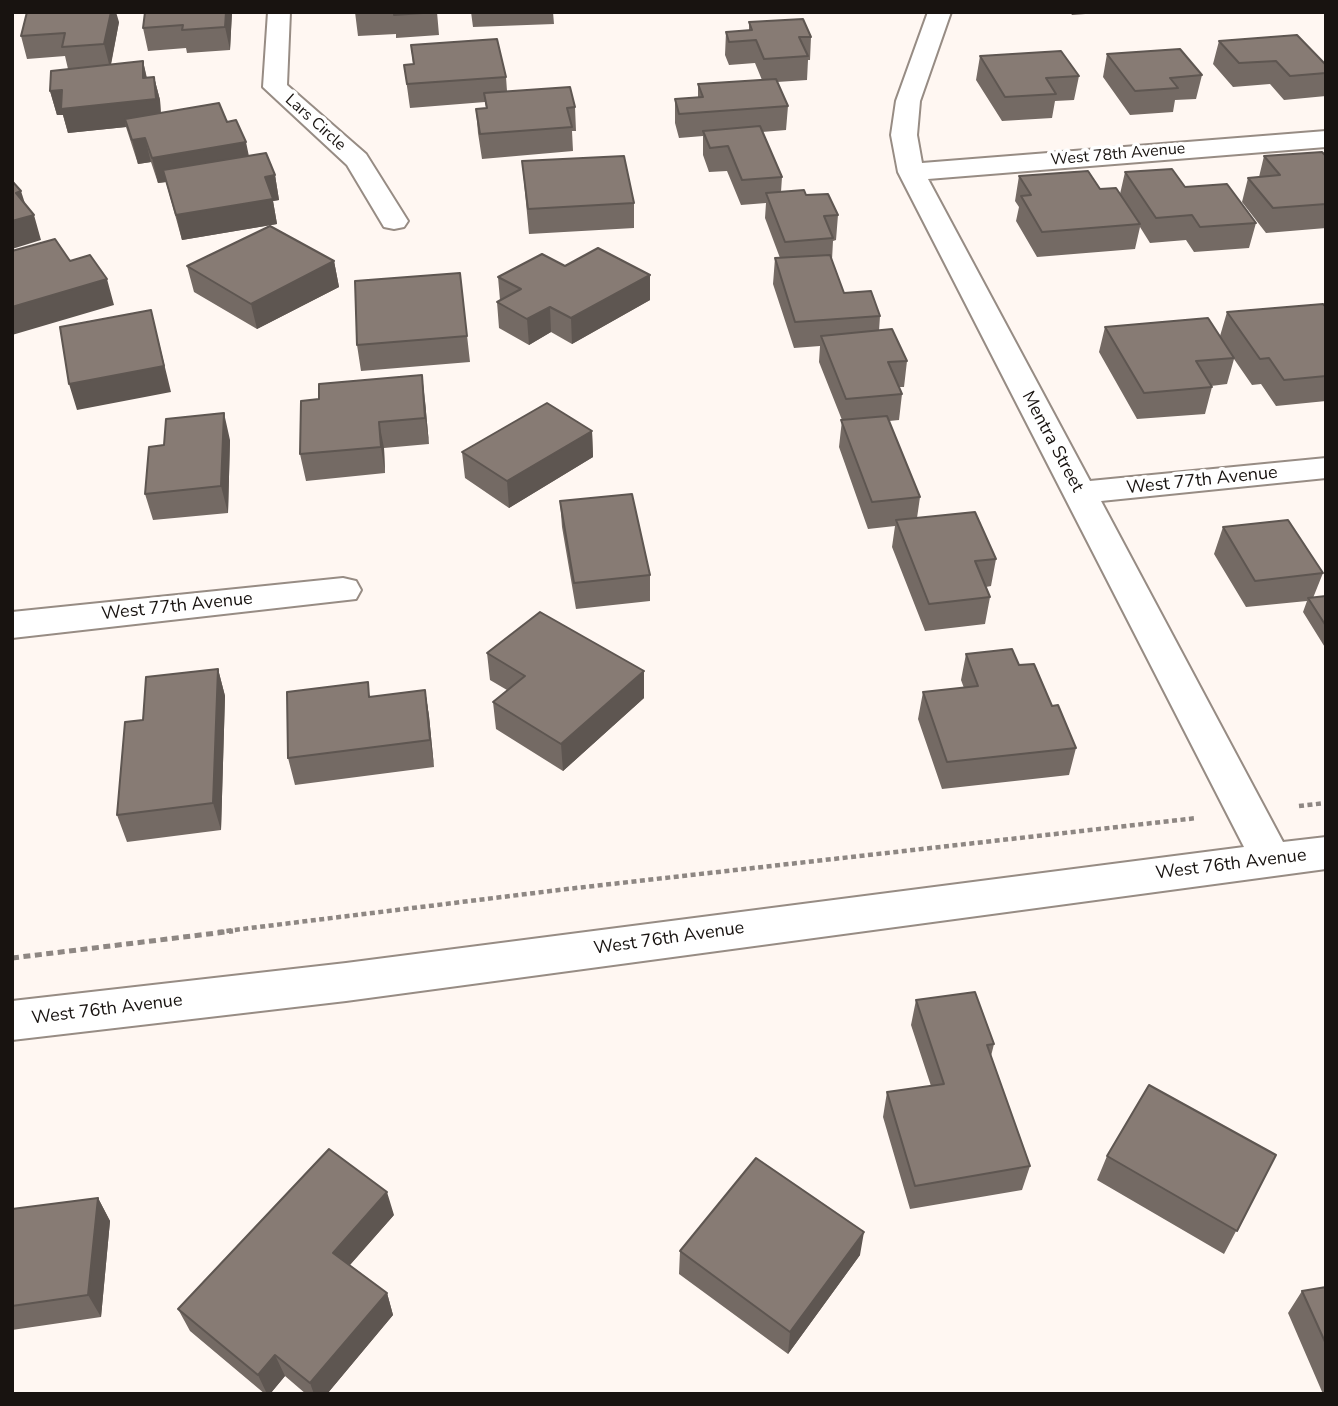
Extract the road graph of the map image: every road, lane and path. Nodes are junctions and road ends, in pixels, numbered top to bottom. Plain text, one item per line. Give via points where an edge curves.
1 (279, 12) edge
2 (940, 12) edge
3 (1326, 139) edge
4 (911, 172) junction
5 (394, 221) dead end
6 (1326, 468) edge
7 (1079, 493) junction
8 (342, 590) dead end
9 (12, 625) edge
10 (1326, 803) edge
11 (1245, 813) junction
12 (1326, 853) edge
13 (1271, 859) junction
14 (12, 958) edge
15 (12, 1021) edge

1 - 5 street, Lars Circle via 275,87 357,160
2 - 4 street, Mentra Street via 908,101 904,135
3 - 4 street, West 78th Avenue
4 - 7 street, Mentra Street
6 - 7 street, West 77th Avenue
7 - 11 street, Mentra Street
8 - 9 street, West 77th Avenue
10 - 11 path
11 - 13 street, Mentra Street
11 - 14 path via 567,889
12 - 13 street, West 76th Avenue
13 - 15 street, West 76th Avenue via 346,982

